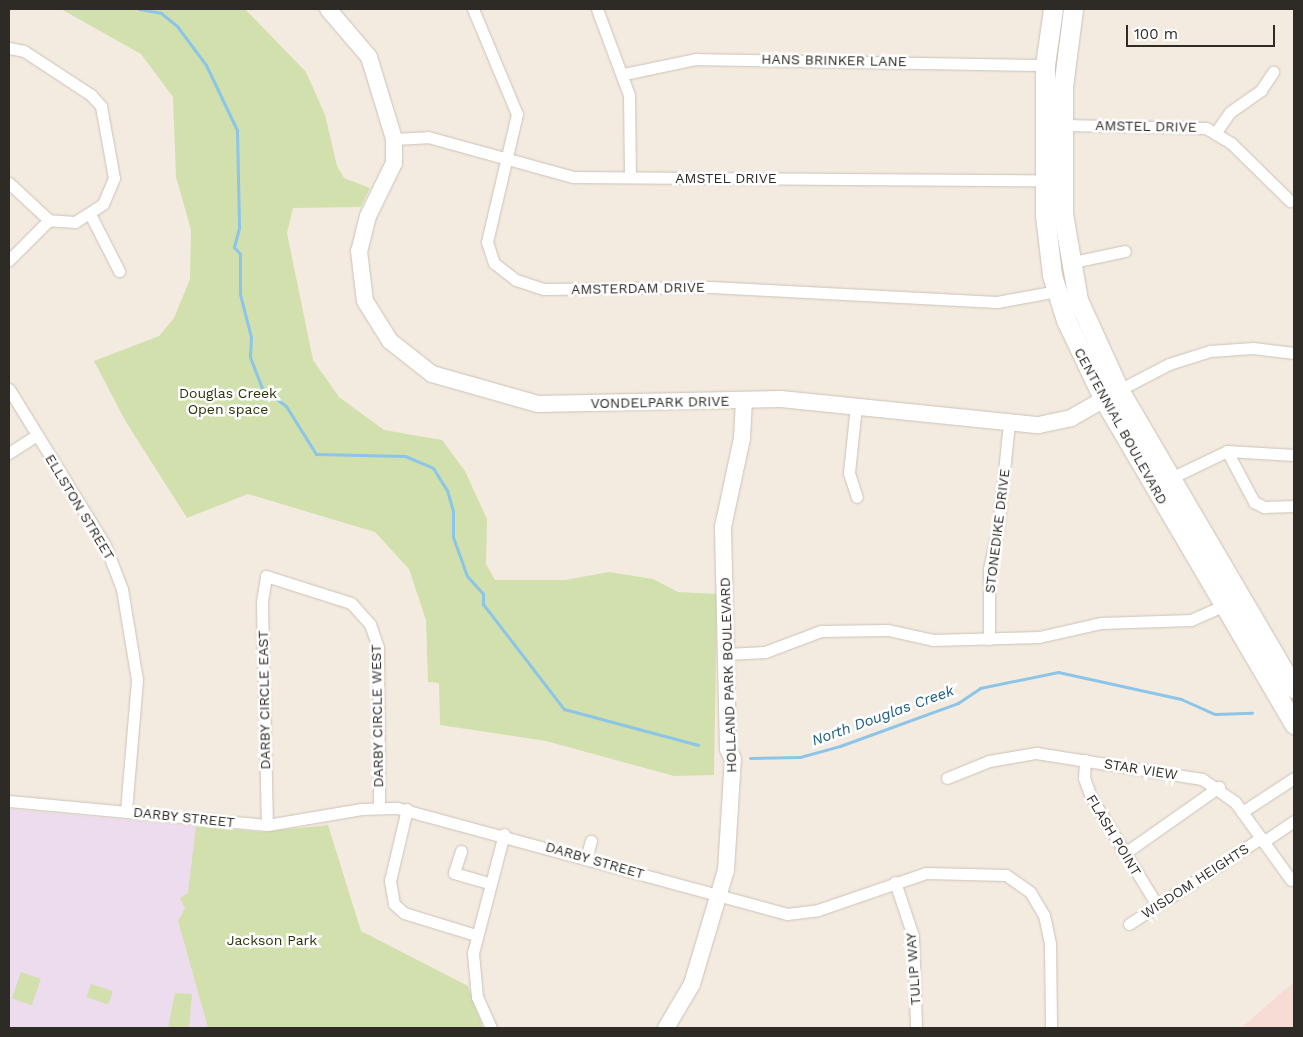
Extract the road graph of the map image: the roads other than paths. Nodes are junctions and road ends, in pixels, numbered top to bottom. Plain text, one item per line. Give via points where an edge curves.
1 (328, 9) edge
2 (472, 9) edge
3 (598, 9) edge
4 (1052, 9) edge
5 (1073, 9) edge
6 (9, 48) edge
7 (1045, 65) junction
8 (1273, 72) dead end
9 (624, 74) junction
10 (1064, 125) junction
11 (1216, 132) junction
12 (394, 140) junction
13 (507, 162) junction
14 (630, 177) junction
15 (1054, 180) junction
16 (9, 183) edge
17 (1290, 201) dead end
18 (90, 214) junction
19 (49, 220) junction
20 (1125, 251) dead end
21 (9, 260) edge
22 (1069, 263) junction
23 (119, 271) dead end
24 (1057, 291) junction
25 (1294, 353) edge
26 (9, 389) edge
27 (1112, 395) junction
28 (744, 400) junction
29 (856, 406) junction
30 (1009, 423) junction
31 (37, 435) junction
32 (1227, 451) junction
33 (9, 453) edge
34 (1294, 455) edge
35 (1172, 478) junction
36 (857, 496) dead end
37 (1294, 506) edge
38 (266, 576) joint
39 (1224, 605) junction
40 (989, 639) junction
41 (727, 654) junction
42 (1294, 685) edge
43 (1278, 697) junction
44 (1294, 724) edge
45 (1085, 760) junction
46 (947, 778) dead end
47 (1294, 778) edge
48 (1219, 787) junction
49 (9, 801) edge
50 (379, 807) junction
51 (407, 809) junction
52 (126, 812) junction
53 (1242, 812) junction
54 (1294, 821) edge
55 (267, 825) junction
56 (504, 834) junction
57 (1262, 840) junction
58 (591, 841) dead end
59 (462, 851) dead end
60 (1125, 853) junction
61 (586, 858) junction
62 (1291, 880) dead end
63 (895, 882) junction
64 (490, 883) junction
65 (720, 896) junction
66 (1157, 905) junction
67 (1129, 924) dead end
68 (476, 935) junction
69 (491, 1028) edge
70 (666, 1028) edge
71 (916, 1028) edge
72 (1051, 1028) edge

1 - 12 street, VONDELPARK DRIVE via 369,57
2 - 13 street, AMSTERDAM DRIVE via 517,114
3 - 9 street
4 - 7 main road, CENTENNIAL BOULEVARD
5 - 10 main road, CENTENNIAL BOULEVARD via 1065,51
6 - 18 street via 24,51 91,94 101,106 114,178 109,198
7 - 9 street, HANS BRINKER LANE via 696,59
7 - 15 main road, CENTENNIAL BOULEVARD
8 - 11 street via 1261,90 1230,112
9 - 14 street via 632,121
10 - 11 street, AMSTEL DRIVE via 1196,126
10 - 15 main road, CENTENNIAL BOULEVARD
11 - 17 street, AMSTEL DRIVE
12 - 13 street, AMSTEL DRIVE via 428,137
12 - 28 street, VONDELPARK DRIVE via 394,163 363,233 361,284 379,329 417,366 446,380 538,404
13 - 14 street, AMSTEL DRIVE via 557,176
13 - 24 street, AMSTERDAM DRIVE via 487,230 489,253 516,280 544,289 711,287 997,302
14 - 15 street, AMSTEL DRIVE
15 - 22 main road, CENTENNIAL BOULEVARD
15 - 24 main road, CENTENNIAL BOULEVARD via 1048,250
16 - 19 street
18 - 19 street via 68,224
18 - 23 street
19 - 21 street
20 - 22 street
22 - 27 main road, CENTENNIAL BOULEVARD via 1078,300
24 - 27 main road, CENTENNIAL BOULEVARD via 1080,354
25 - 27 street, VONDELPARK DRIVE via 1253,348 1210,351 1169,364
26 - 31 street, ELLSTON STREET
27 - 30 street, VONDELPARK DRIVE via 1049,425
27 - 35 main road, CENTENNIAL BOULEVARD
27 - 39 main road, CENTENNIAL BOULEVARD
28 - 29 street, VONDELPARK DRIVE
28 - 41 street, HOLLAND PARK BOULEVARD via 742,438 723,527
29 - 30 street, VONDELPARK DRIVE
29 - 36 street via 850,473
30 - 40 street, STONEDIKE DRIVE via 998,528 989,569
31 - 33 street
31 - 52 street, ELLSTON STREET via 105,545 130,618 137,680
32 - 34 street
32 - 35 street
32 - 37 street via 1254,502 1264,507
35 - 42 main road, CENTENNIAL BOULEVARD
38 - 50 street, DARBY CIRCLE WEST via 351,603 370,624 378,647
38 - 55 street, DARBY CIRCLE EAST via 262,602
39 - 40 street via 1191,620 1101,623 1050,636
39 - 43 main road, CENTENNIAL BOULEVARD
40 - 41 street via 933,640 888,630 821,631 765,652
41 - 65 street, HOLLAND PARK BOULEVARD via 728,750 733,758 728,782 728,852
42 - 43 street
43 - 44 main road, CENTENNIAL BOULEVARD
45 - 46 street, STAR VIEW via 1036,753 1009,756
45 - 48 street, STAR VIEW via 1202,778
45 - 60 street, FLASH POINT via 1085,786
47 - 53 street
48 - 53 street, STAR VIEW
48 - 60 street
49 - 52 street, DARBY STREET
50 - 51 street, DARBY STREET
50 - 55 street, DARBY STREET
51 - 56 street, DARBY STREET
51 - 68 street via 390,881 394,904 404,913
52 - 55 street, DARBY STREET
53 - 57 street, STAR VIEW
54 - 57 street, WISDOM HEIGHTS
56 - 61 street, DARBY STREET
56 - 64 street
57 - 62 street, STAR VIEW
57 - 66 street, WISDOM HEIGHTS
58 - 61 street
59 - 64 street via 454,873
60 - 66 street, FLASH POINT
61 - 65 street, DARBY STREET
63 - 65 street, DARBY STREET via 797,914 779,914
63 - 71 street, TULIP WAY via 913,936
63 - 72 street, DARBY STREET via 926,873 994,873 1030,892 1041,909 1050,943
64 - 68 street
65 - 70 street, HOLLAND PARK BOULEVARD via 692,984
66 - 67 street, WISDOM HEIGHTS
68 - 69 street via 472,972

